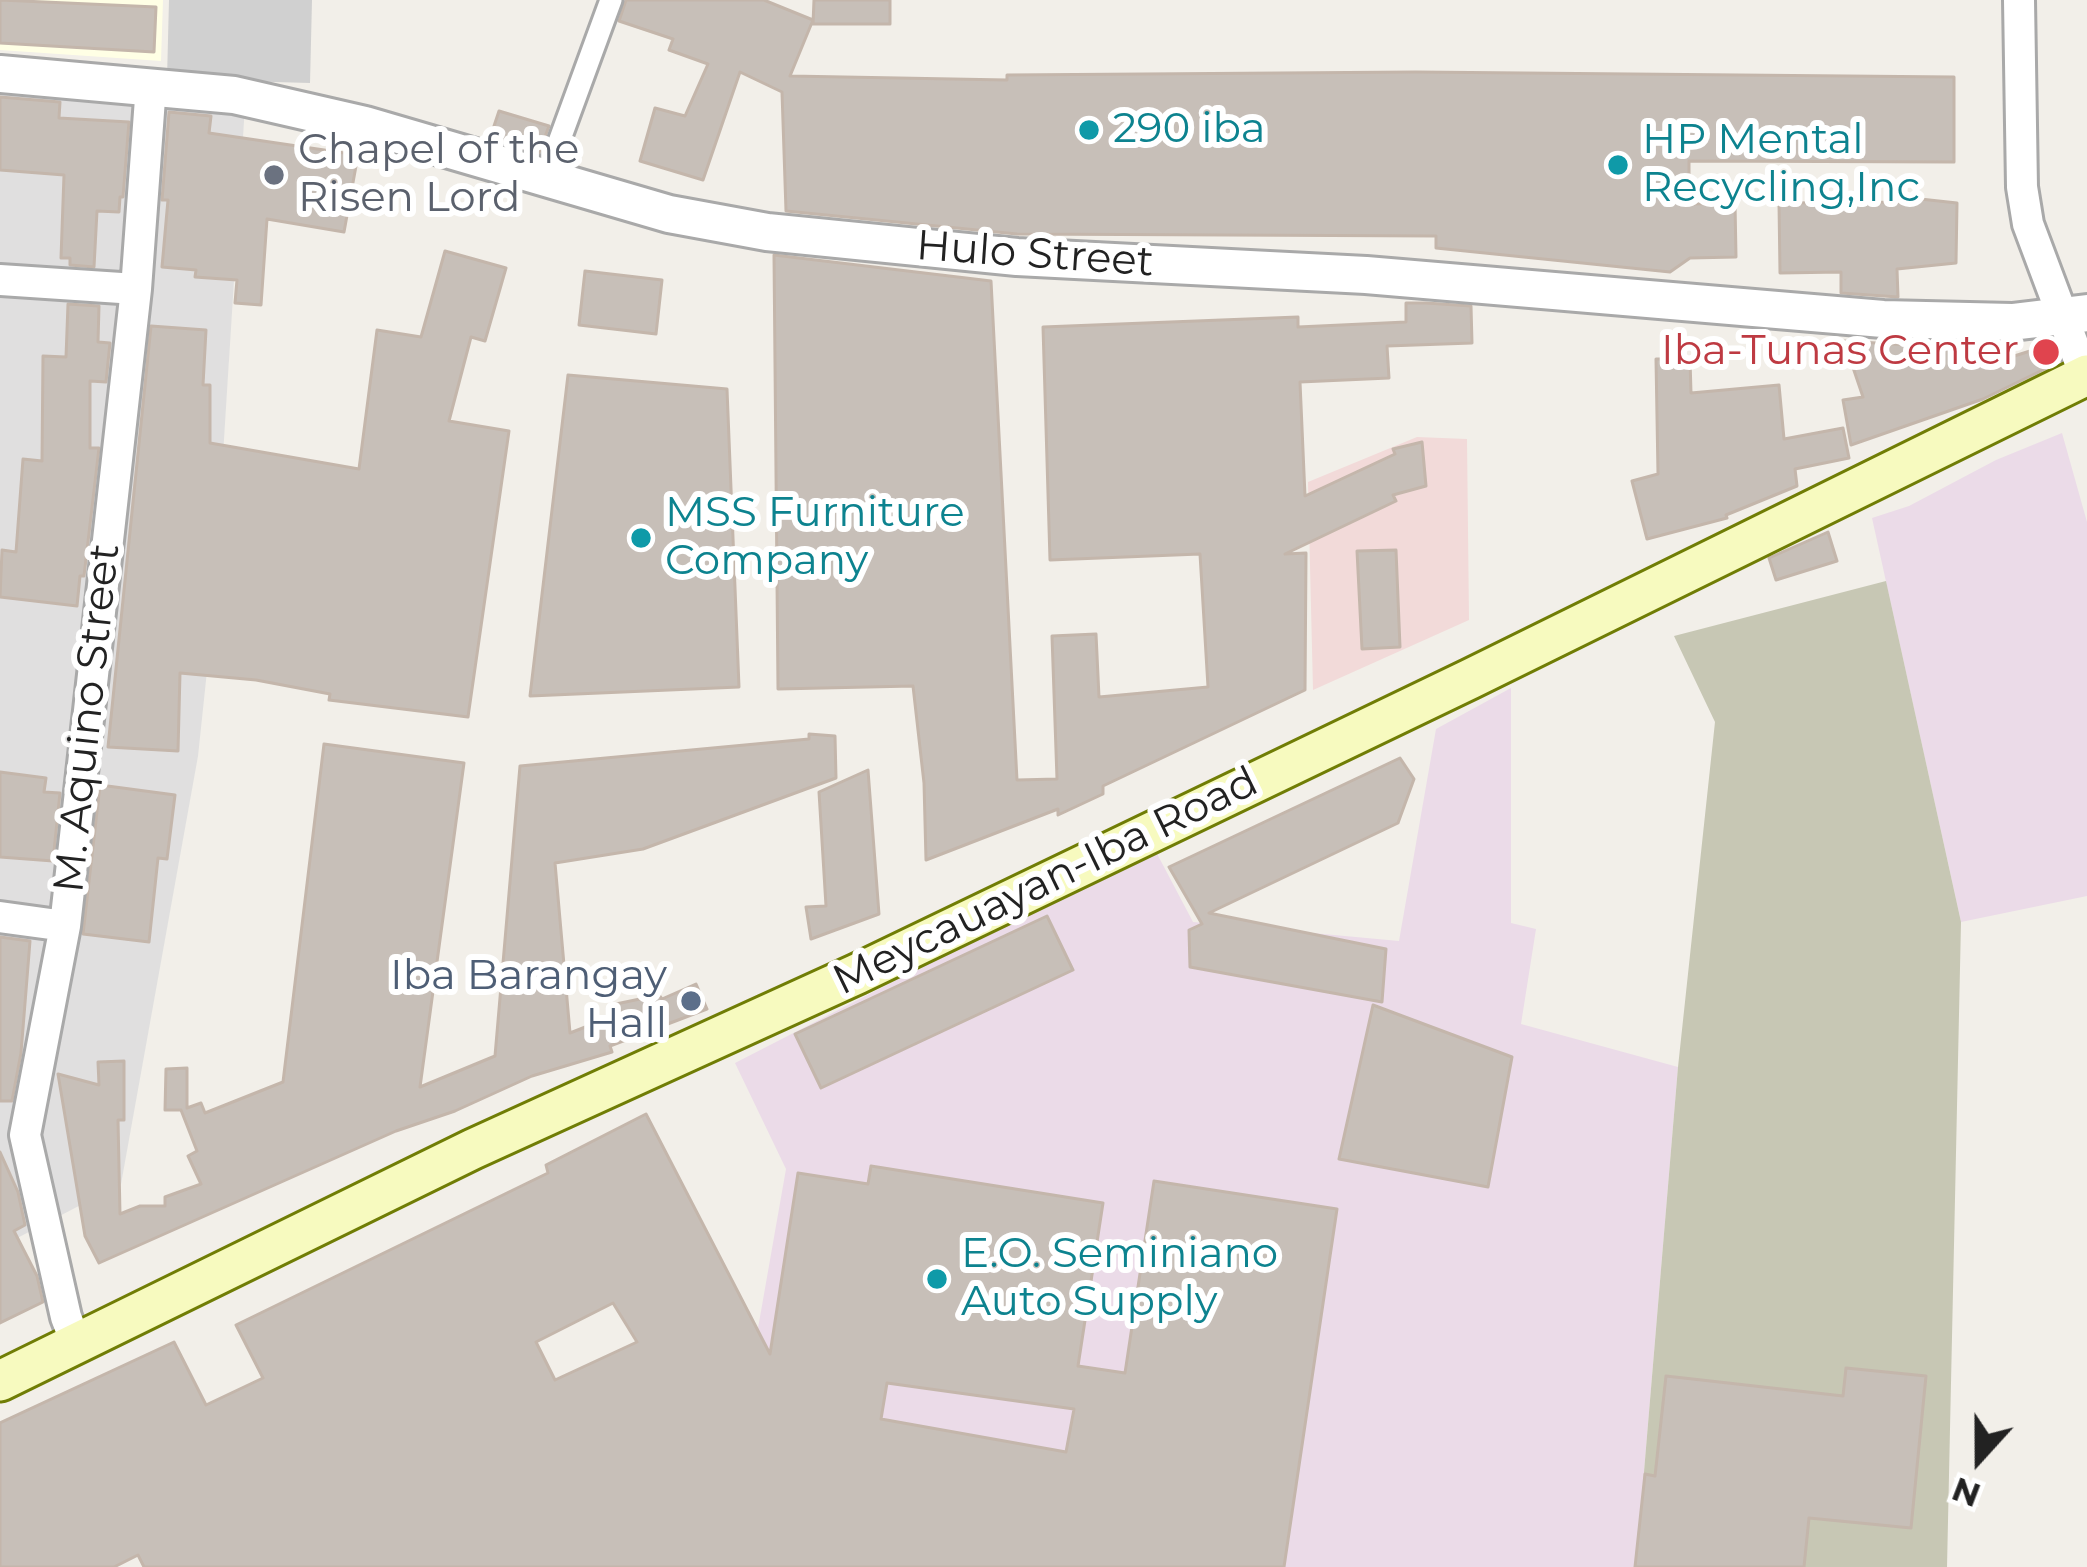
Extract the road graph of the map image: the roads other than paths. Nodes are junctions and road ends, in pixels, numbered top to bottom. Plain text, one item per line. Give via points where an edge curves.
1 (611, 0) edge
2 (2019, 0) edge
3 (0, 74) edge
4 (151, 85) junction
5 (545, 180) junction
6 (0, 280) edge
7 (136, 290) junction
8 (2074, 315) edge
9 (2086, 375) edge
10 (0, 917) edge
11 (65, 926) junction
12 (12, 1140) edge
13 (76, 1343) junction
14 (0, 1381) edge

1 - 5 street
2 - 8 street via 2022,187 2038,259
3 - 4 street, Hulo Street
4 - 5 street, Hulo Street via 270,102
4 - 7 street, M. Aquino Street
5 - 8 street, Hulo Street via 767,232 1017,256 1366,275 1883,319
6 - 7 street
7 - 11 street, M. Aquino Street
8 - 9 street
9 - 13 main road, Meycauayan-Iba Road via 857,974
10 - 11 street
11 - 12 street, M. Aquino Street
12 - 13 street, M. Aquino Street
13 - 14 main road, Meycauayan-Iba Road

